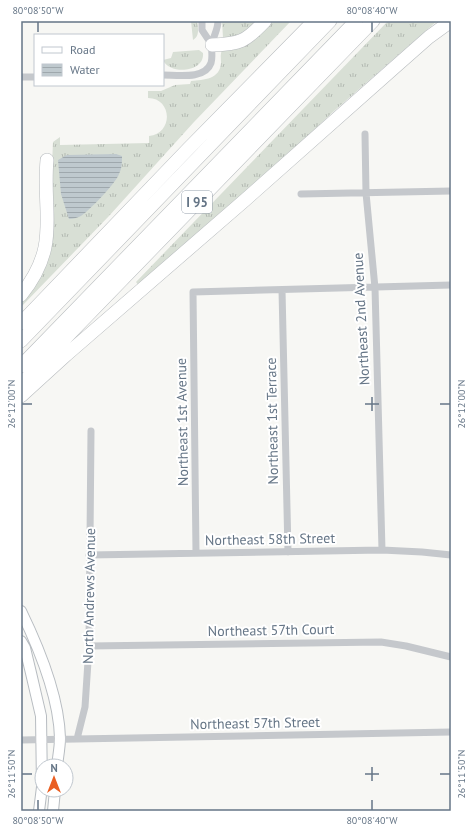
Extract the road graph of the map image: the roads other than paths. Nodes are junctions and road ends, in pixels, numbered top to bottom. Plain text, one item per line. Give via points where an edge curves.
1 (202, 21) edge
2 (218, 21) edge
3 (265, 21) edge
4 (314, 21) edge
5 (330, 21) edge
6 (356, 21) edge
7 (373, 21) edge
8 (444, 21) edge
9 (451, 21) edge
10 (429, 38) junction
11 (212, 45) junction
12 (164, 75) edge
13 (21, 77) edge
14 (34, 77) edge
15 (365, 134) dead end
16 (47, 160) dead end
17 (451, 191) edge
18 (366, 193) junction
19 (301, 194) dead end
20 (451, 285) edge
21 (374, 288) junction
22 (282, 290) junction
23 (21, 295) edge
24 (21, 323) edge
25 (21, 340) edge
26 (21, 366) edge
27 (21, 384) edge
28 (21, 396) edge
29 (91, 431) dead end
30 (382, 550) junction
31 (196, 552) junction
32 (288, 552) junction
33 (89, 555) junction
34 (451, 555) edge
35 (21, 611) edge
36 (21, 641) edge
37 (89, 646) junction
38 (451, 657) edge
39 (451, 732) edge
40 (60, 739) junction
41 (77, 739) junction
42 (21, 740) edge
43 (41, 740) junction
44 (58, 758) edge
45 (54, 798) edge
46 (39, 811) edge
47 (53, 811) edge

1 - 11 street via 202,30
2 - 11 street
3 - 11 highway via 247,38 229,44
4 - 24 highway
5 - 25 highway
6 - 26 highway
7 - 27 highway, I 95
8 - 10 highway
9 - 10 highway
10 - 28 highway
11 - 12 street via 211,61 206,70 196,74
13 - 14 street
15 - 18 street, Northeast 2nd Avenue
16 - 23 highway via 46,242 37,271
17 - 18 street
18 - 19 street
18 - 21 street, Northeast 2nd Avenue
20 - 21 street
21 - 22 street
21 - 30 street, Northeast 2nd Avenue
22 - 31 street, Northeast 1st Avenue via 193,292
22 - 32 street, Northeast 1st Terrace
29 - 33 street, North Andrews Avenue
30 - 32 street, Northeast 58th Street
30 - 34 street, Northeast 58th Street
31 - 32 street, Northeast 58th Street
31 - 33 street, Northeast 58th Street
33 - 37 street, North Andrews Avenue
35 - 40 main road via 46,670 58,714
36 - 43 main road via 25,648 41,716
37 - 38 street, Northeast 57th Court via 381,642
37 - 41 street, North Andrews Avenue via 84,707
39 - 41 street, Northeast 57th Street
40 - 41 street, Northeast 57th Street
40 - 43 street, Northeast 57th Street
40 - 44 main road
42 - 43 street, Northeast 57th Street
43 - 46 main road via 42,787
45 - 47 main road

